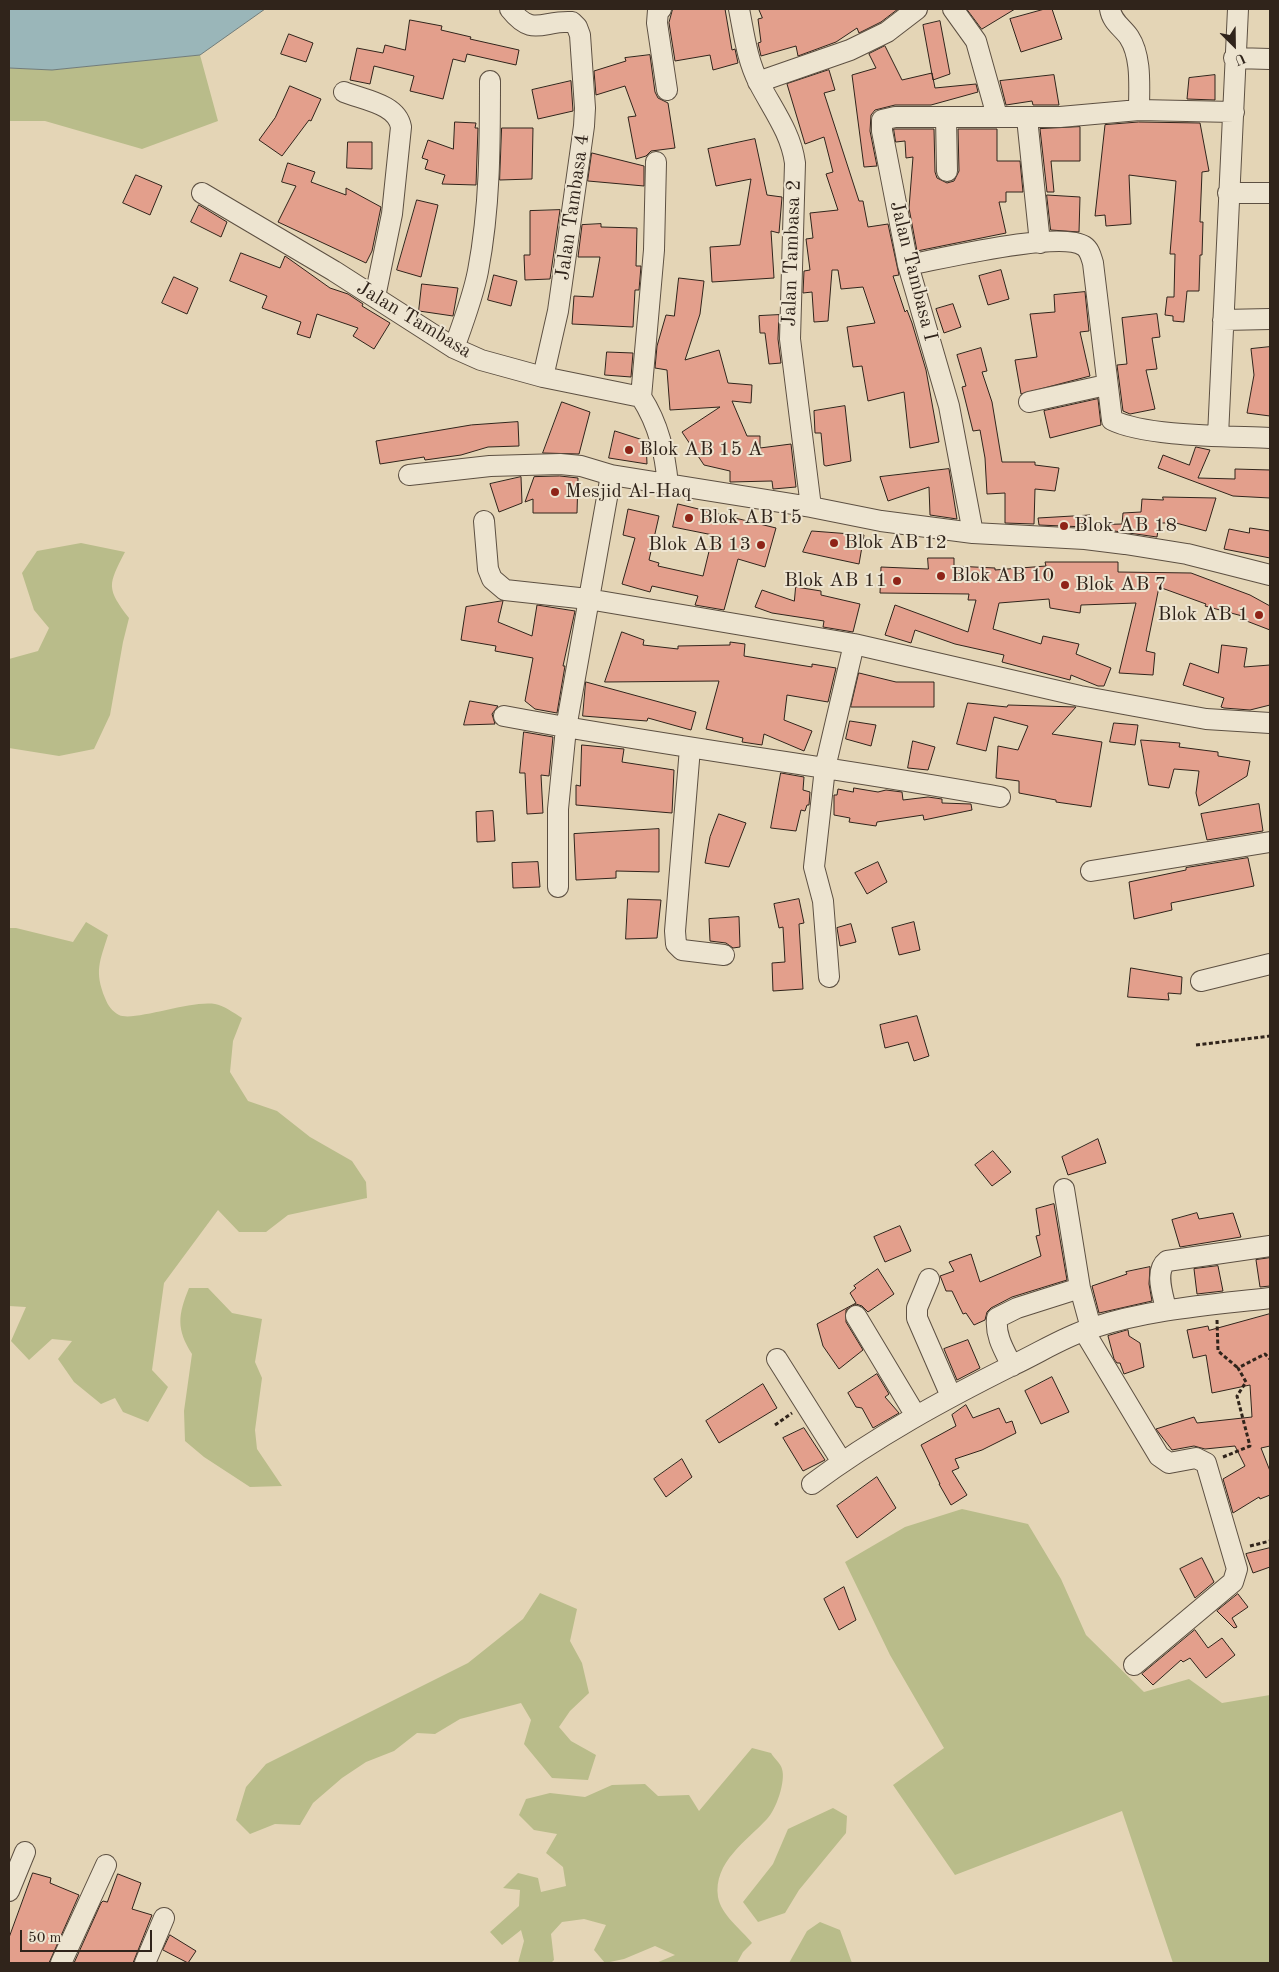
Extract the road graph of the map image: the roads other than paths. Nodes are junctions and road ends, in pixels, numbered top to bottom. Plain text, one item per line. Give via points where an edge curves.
1 (510, 9) edge
2 (661, 9) edge
3 (738, 9) edge
4 (917, 9) edge
5 (953, 9) edge
6 (1110, 9) edge
7 (1238, 9) edge
8 (1234, 58) junction
9 (1270, 58) edge
10 (490, 82) dead end
11 (758, 82) junction
12 (667, 90) dead end
13 (344, 92) dead end
14 (1139, 110) junction
15 (1234, 112) junction
16 (997, 116) junction
17 (946, 117) junction
18 (1027, 118) junction
19 (656, 162) dead end
20 (947, 171) dead end
21 (1270, 192) edge
22 (202, 193) dead end
23 (1228, 194) junction
24 (1040, 243) junction
25 (908, 265) junction
26 (375, 297) junction
27 (1270, 319) edge
28 (1223, 320) junction
29 (454, 348) junction
30 (543, 377) junction
31 (1106, 385) junction
32 (641, 397) junction
33 (1029, 402) dead end
34 (1218, 436) junction
35 (1270, 438) edge
36 (409, 475) dead end
37 (611, 475) junction
38 (668, 486) junction
39 (811, 507) junction
40 (484, 521) dead end
41 (973, 533) junction
42 (1270, 575) edge
43 (588, 599) junction
44 (854, 644) junction
45 (504, 716) dead end
46 (1270, 723) edge
47 (566, 728) junction
48 (690, 748) junction
49 (825, 768) junction
50 (1000, 797) dead end
51 (1270, 842) edge
52 (1091, 870) dead end
53 (558, 887) dead end
54 (724, 955) dead end
55 (1270, 964) edge
56 (829, 977) dead end
57 (1201, 980) dead end
58 (1064, 1189) dead end
59 (1270, 1246) edge
60 (929, 1279) dead end
61 (1080, 1288) junction
62 (1270, 1298) edge
63 (1166, 1309) junction
64 (856, 1316) dead end
65 (1087, 1329) junction
66 (777, 1359) dead end
67 (1012, 1366) junction
68 (951, 1396) junction
69 (916, 1416) junction
70 (842, 1462) junction
71 (812, 1484) dead end
72 (1134, 1665) dead end
73 (25, 1852) dead end
74 (106, 1866) dead end
75 (9, 1891) edge
76 (164, 1918) dead end
77 (61, 1963) edge
78 (145, 1963) edge

1 - 30 street, Jalan Tambasa 4 via 528,26 572,22 580,35 584,126 558,312
2 - 12 street via 656,23
3 - 11 street, Jalan Tambasa 2
4 - 11 street via 887,32 850,50
5 - 16 street via 976,41
6 - 14 street via 1118,26 1130,38 1135,53 1139,71
7 - 8 street
8 - 9 street
8 - 15 street
10 - 29 street via 489,183 478,272
11 - 39 street, Jalan Tambasa 2 via 789,138 795,163 790,339
13 - 26 street via 394,111 400,119 392,214
14 - 15 street, Jalan Tambasa I
14 - 18 street, Jalan Tambasa I
15 - 23 street
16 - 17 street, Jalan Tambasa I
16 - 18 street, Jalan Tambasa I
17 - 20 street
17 - 25 street, Jalan Tambasa I via 882,120
18 - 24 street
19 - 32 street via 654,250
21 - 23 street
22 - 26 street, Jalan Tambasa
23 - 28 street
24 - 25 street
24 - 31 street via 1064,241 1086,247 1093,263
25 - 41 street, Jalan Tambasa I via 949,406
26 - 29 street, Jalan Tambasa
27 - 28 street
28 - 34 street
29 - 30 street, Jalan Tambasa via 481,360
30 - 32 street, Jalan Tambasa
31 - 33 street
31 - 34 street via 1112,420 1123,426
32 - 38 street via 656,422 666,460
34 - 35 street
36 - 37 street via 490,466 560,464
37 - 38 street
37 - 43 street
38 - 39 street
39 - 41 street via 881,521
40 - 43 street via 488,569 498,586 520,593
41 - 42 street via 1125,544 1187,554
43 - 44 street
43 - 47 street
44 - 46 street via 1090,698 1206,719
44 - 49 street
45 - 47 street
47 - 48 street
47 - 53 street via 558,809
48 - 49 street
48 - 54 street via 676,944 682,950
49 - 50 street
49 - 56 street via 814,867 823,901
51 - 52 street
55 - 57 street
58 - 61 street
59 - 63 street via 1162,1264 1159,1272
60 - 68 street via 917,1308 917,1318
61 - 65 street
61 - 67 street via 1017,1308 997,1318 1000,1342
62 - 63 street
63 - 65 street
64 - 69 street
65 - 67 street
65 - 72 street via 1159,1456 1169,1464 1196,1458 1206,1463 1237,1568 1236,1576 1194,1616
66 - 70 street
67 - 68 street
68 - 69 street
69 - 70 street
70 - 71 street
73 - 75 street
74 - 77 street
76 - 78 street

